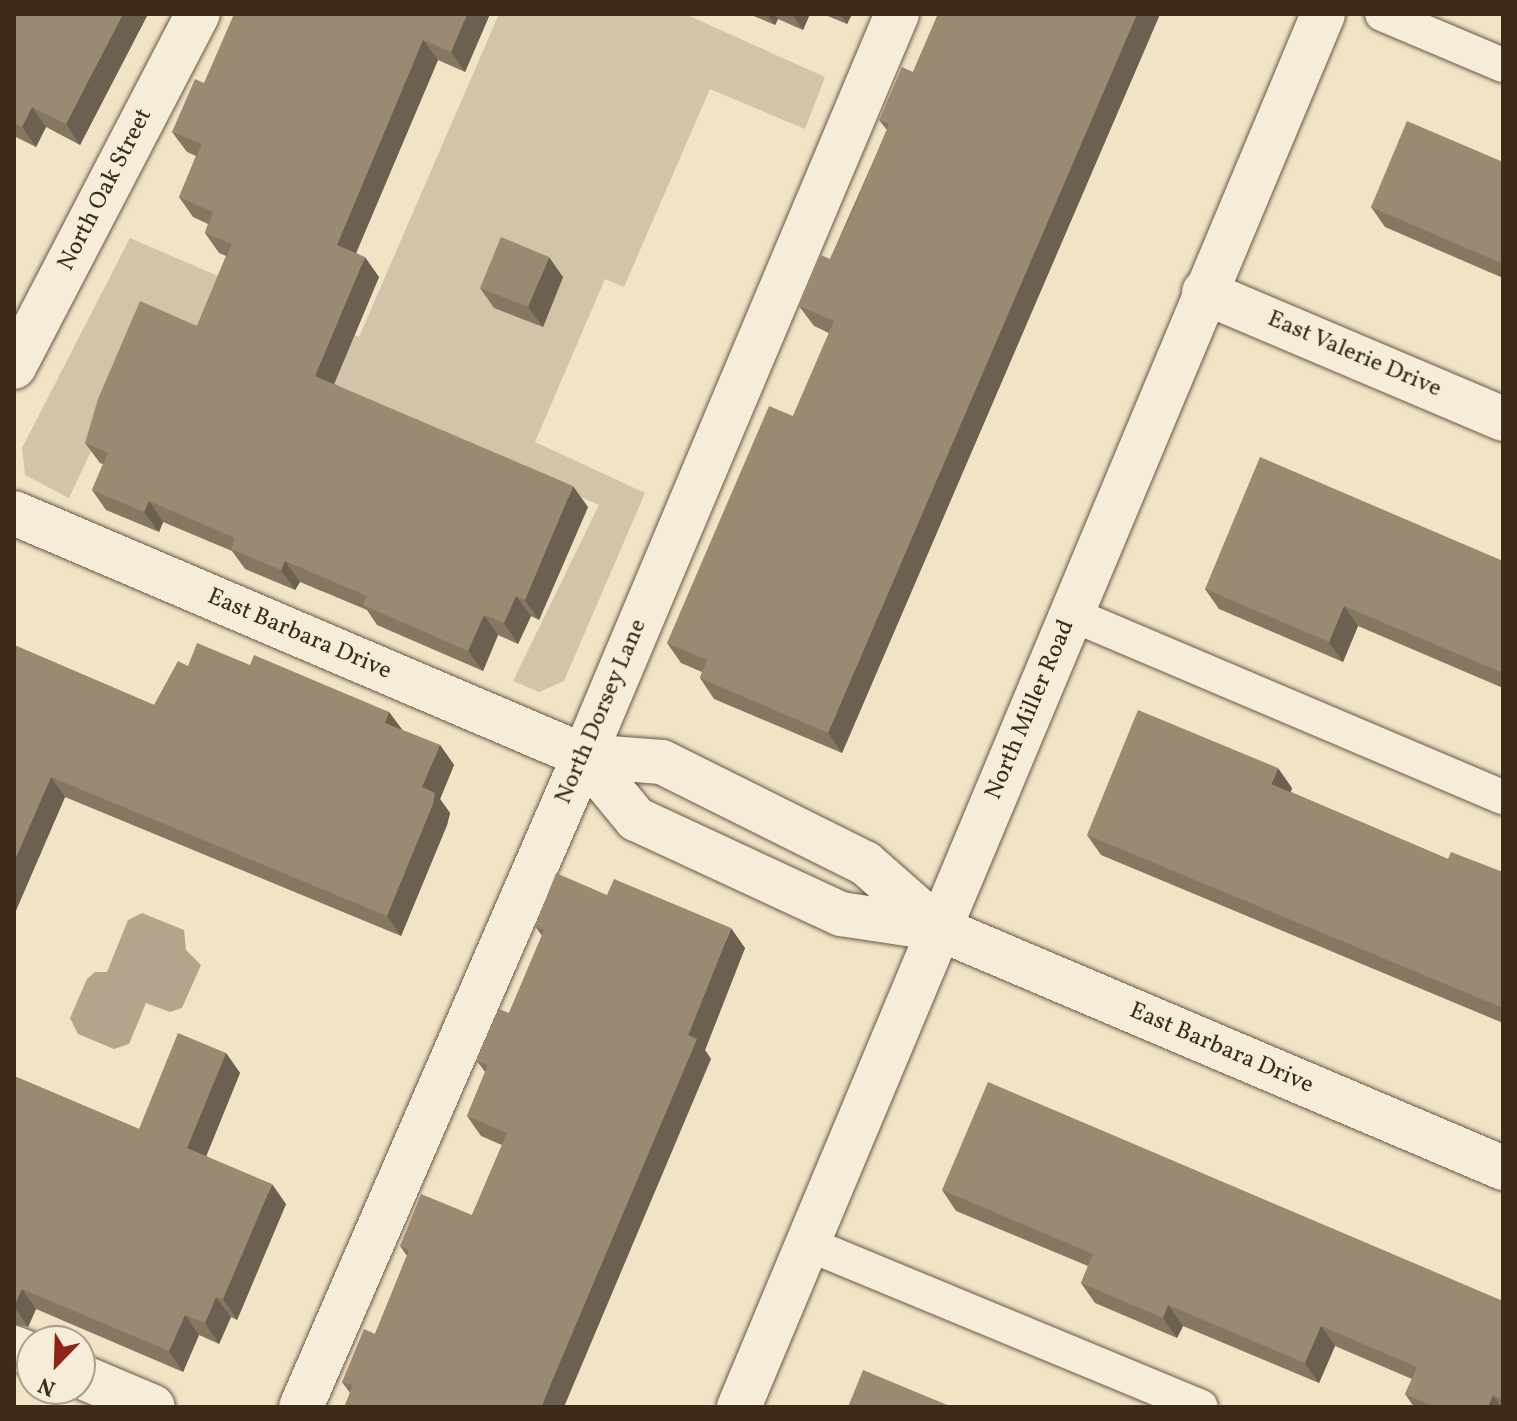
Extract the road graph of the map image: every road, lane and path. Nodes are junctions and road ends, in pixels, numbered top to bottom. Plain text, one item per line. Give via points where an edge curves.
1 (198, 14) edge
2 (897, 14) edge
3 (1323, 14) edge
4 (1382, 14) edge
5 (1503, 65) edge
6 (1204, 292) junction
7 (14, 367) edge
8 (1503, 419) edge
9 (14, 513) edge
10 (1071, 614) junction
11 (584, 756) junction
12 (694, 777) junction
13 (1503, 797) edge
14 (668, 833) junction
15 (940, 929) junction
16 (1503, 1168) edge
17 (808, 1244) junction
18 (96, 1383) edge
19 (153, 1407) edge
20 (301, 1407) edge
21 (739, 1407) edge
22 (1201, 1407) edge

1 - 7 street, North Oak Street
2 - 11 street, North Dorsey Lane
3 - 6 street, North Miller Road
4 - 5 lane
6 - 8 street, East Valerie Drive
6 - 10 street, North Miller Road
9 - 11 street, East Barbara Drive
10 - 13 lane
10 - 15 street, North Miller Road
11 - 12 street, East Barbara Drive via 662,762
11 - 14 street, East Barbara Drive via 636,819
11 - 20 street, North Dorsey Lane
12 - 14 street
12 - 15 street, East Barbara Drive via 865,863
14 - 15 street, East Barbara Drive via 841,914
15 - 16 street, East Barbara Drive
15 - 17 street, North Miller Road
17 - 21 street, North Miller Road
17 - 22 lane
18 - 19 street

